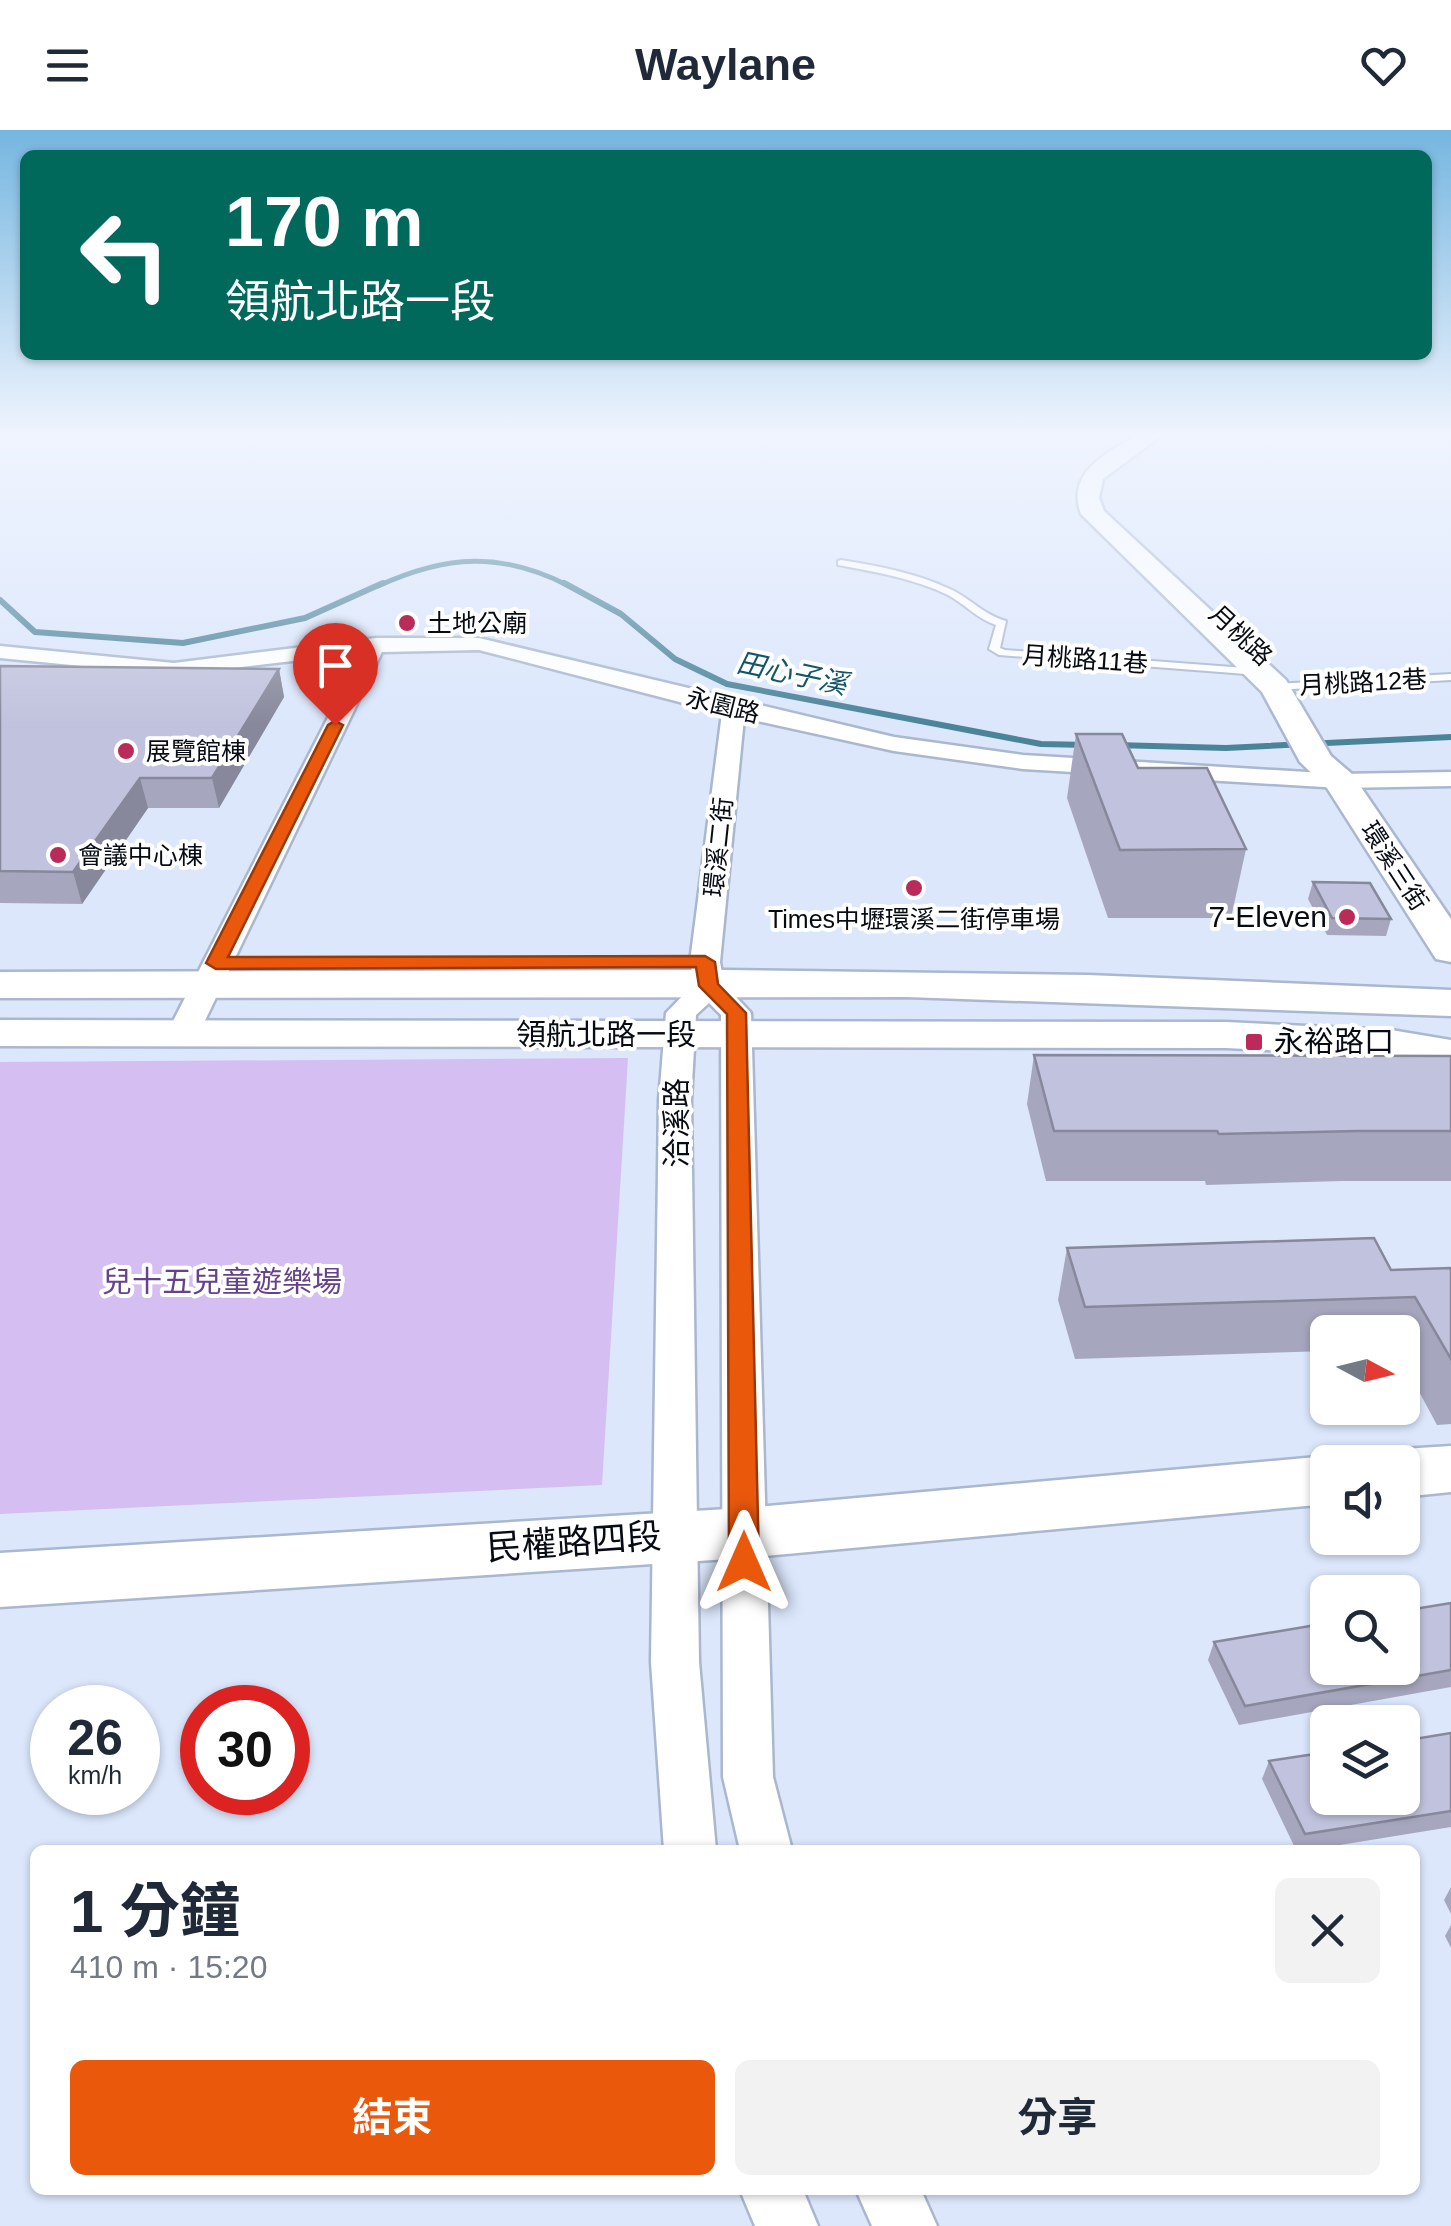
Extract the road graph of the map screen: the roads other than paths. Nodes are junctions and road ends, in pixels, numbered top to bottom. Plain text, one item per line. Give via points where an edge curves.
1 (1113, 530) edge
2 (1126, 530) edge
3 (1148, 557) junction
4 (842, 562) dead end
5 (376, 644) junction
6 (3, 653) edge
7 (1451, 678) edge
8 (1288, 696) junction
9 (734, 709) junction
10 (1333, 769) junction
11 (1451, 778) edge
12 (1451, 950) edge
13 (0, 963) edge
14 (1451, 973) edge
15 (0, 985) edge
16 (198, 999) junction
17 (1451, 1003) edge
18 (708, 1007) junction
19 (0, 1012) edge
20 (0, 1033) edge
21 (1451, 1033) edge
22 (1451, 1054) edge
23 (1451, 1469) edge
24 (1420, 1472) edge
25 (1310, 1482) edge
26 (744, 1533) junction
27 (676, 1536) junction
28 (0, 1580) edge
29 (690, 1845) edge
30 (765, 1845) edge
31 (773, 2195) edge
32 (890, 2195) edge
33 (787, 2226) edge
34 (906, 2226) edge

1 - 3 street, 月桃路
2 - 3 street, 月桃路
3 - 8 street, 月桃路
3 - 8 street, 月桃路
4 - 8 lane, 月桃路11巷 via 896,572 959,597 985,620 1002,624 994,649 1003,654
5 - 6 street, 永園路 via 174,670
5 - 9 street, 永園路 via 479,644
5 - 16 street
7 - 8 lane, 月桃路12巷
8 - 10 street, 環溪三街
9 - 10 street, 永園路 via 894,744 1023,762
9 - 18 street, 環溪二街
10 - 11 street, 永園路
10 - 12 street, 環溪三街
13 - 16 street, 領航北路一段
14 - 18 street, 領航北路一段
15 - 16 street, 領航北路一段
16 - 18 street, 領航北路一段
16 - 18 street, 領航北路一段
16 - 19 street, 領航北路一段
16 - 20 street, 領航北路一段
17 - 18 street, 領航北路一段 via 1263,990 821,983
18 - 21 street, 領航北路一段 via 1146,1013 1387,1022
18 - 22 street, 領航北路一段 via 1391,1043
18 - 26 street, 洽溪路
18 - 27 street, 洽溪路 via 676,1100
23 - 24 street
25 - 26 street, 民權路四段
26 - 27 street, 民權路四段
26 - 30 street, 洽溪路 via 748,1777
27 - 28 street, 民權路四段
27 - 29 street, 洽溪路 via 675,1662
31 - 33 street
32 - 34 street

